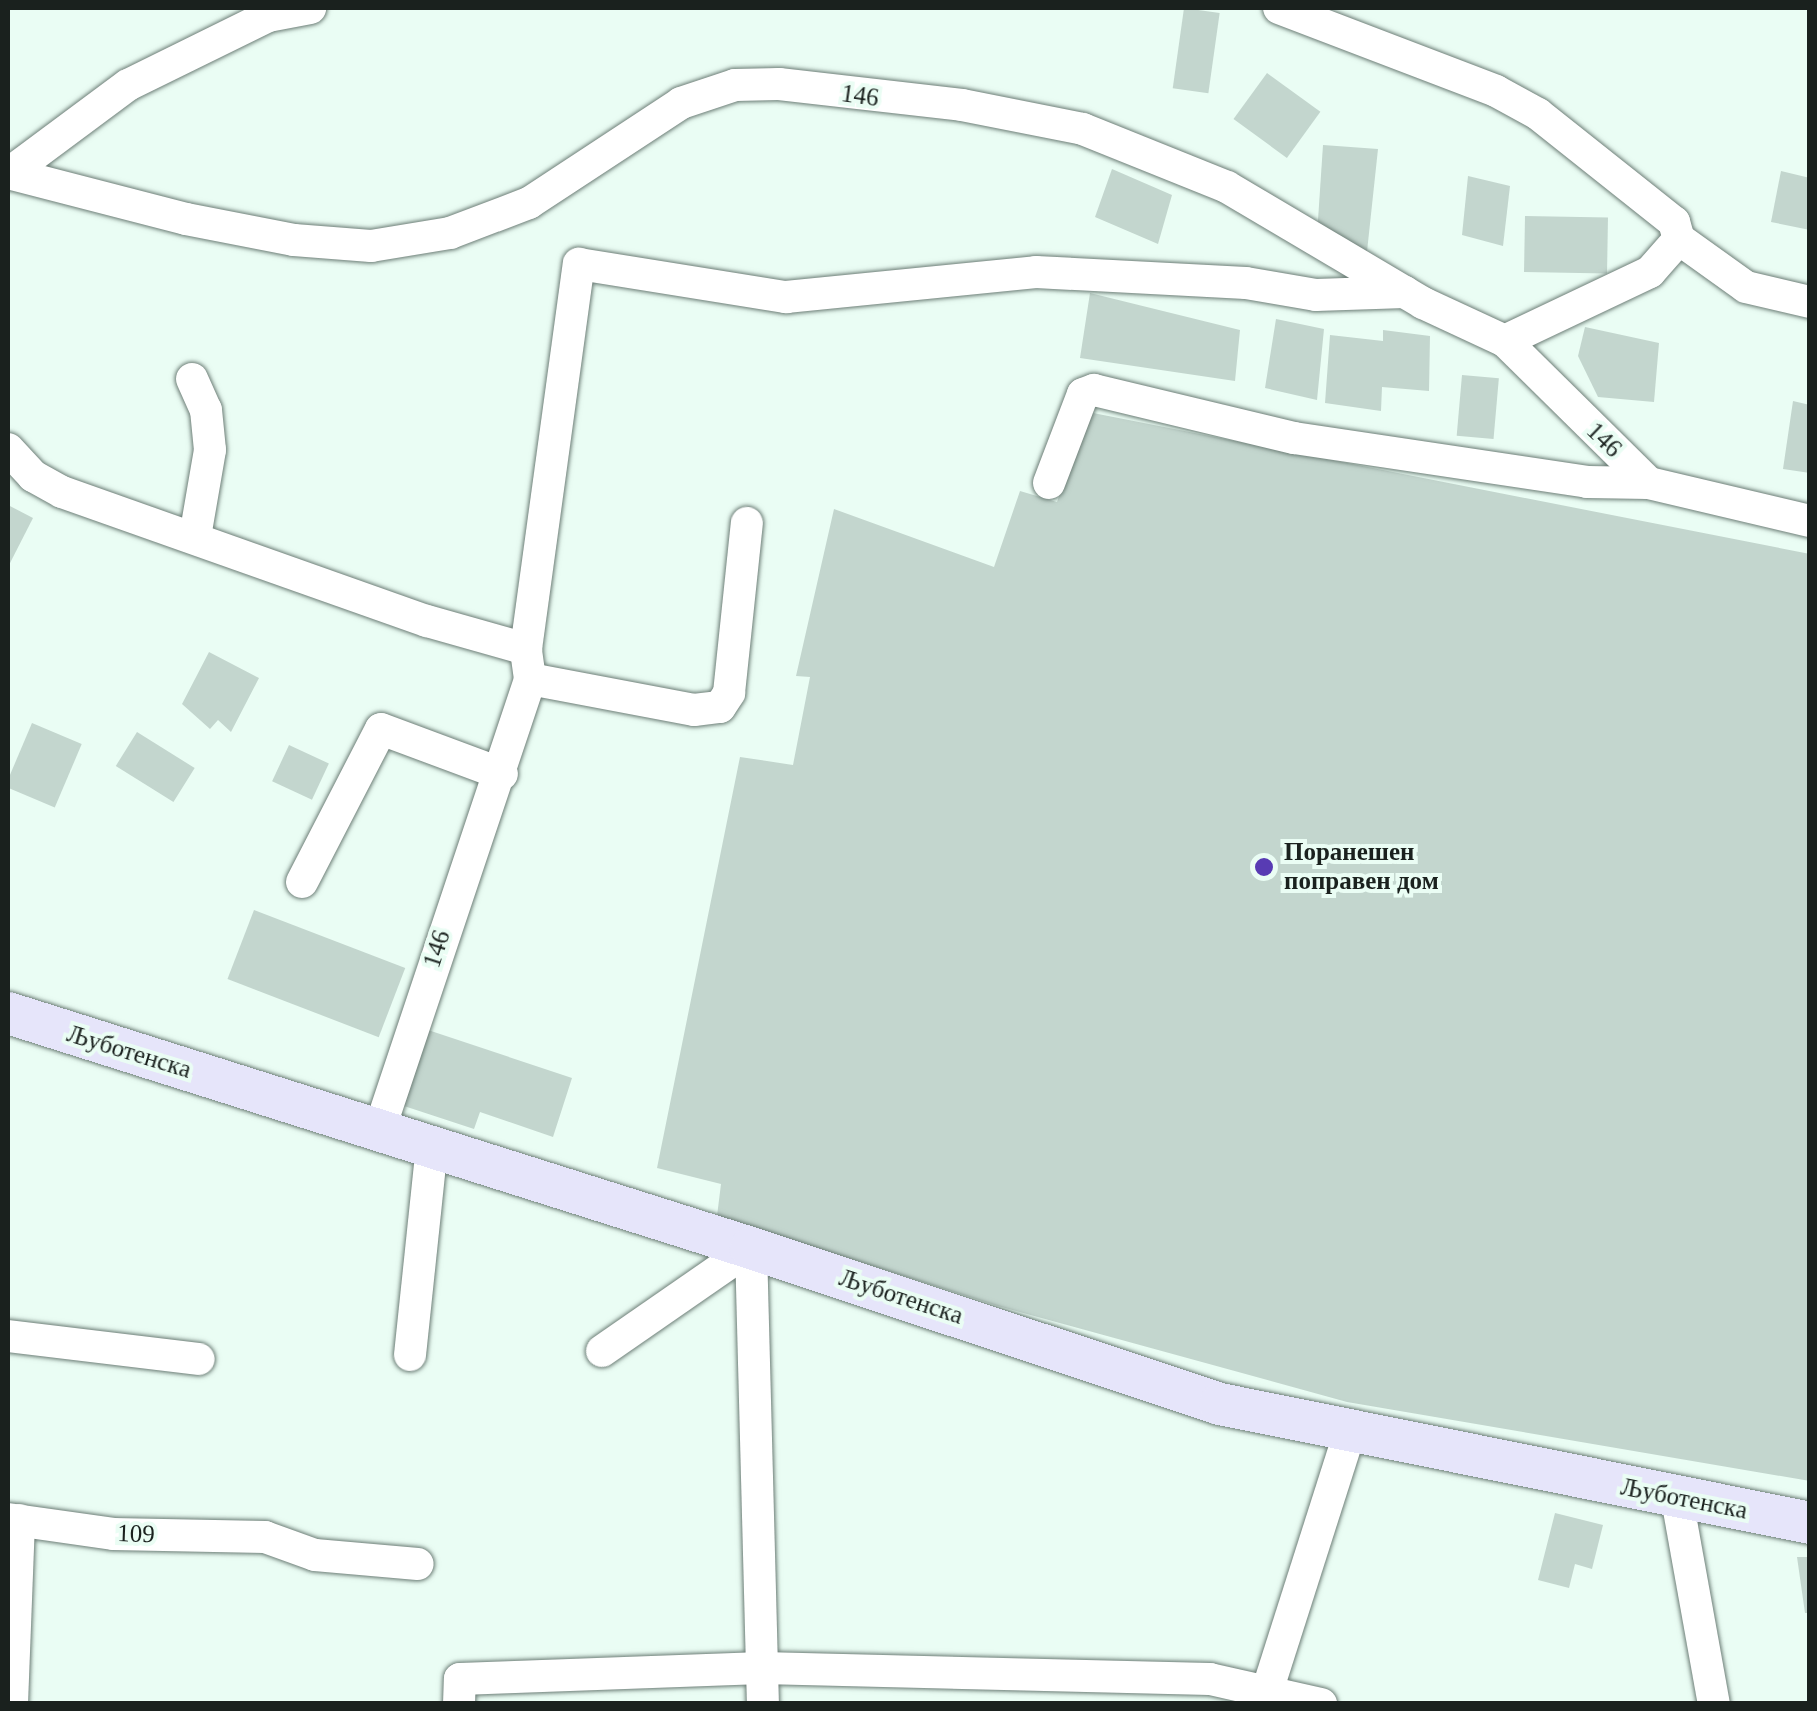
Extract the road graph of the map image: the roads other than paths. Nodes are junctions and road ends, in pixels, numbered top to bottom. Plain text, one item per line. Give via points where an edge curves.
1 (310, 8) edge
2 (1279, 8) edge
3 (8, 174) edge
4 (1679, 240) junction
5 (1405, 292) junction
6 (1810, 302) edge
7 (1504, 341) junction
8 (192, 378) dead end
9 (8, 449) edge
10 (1649, 482) junction
11 (1049, 483) dead end
12 (1810, 521) edge
13 (747, 523) dead end
14 (194, 537) junction
15 (528, 664) junction
16 (502, 774) junction
17 (302, 882) dead end
18 (8, 1013) edge
19 (380, 1128) junction
20 (432, 1147) junction
21 (752, 1248) junction
22 (8, 1336) edge
23 (602, 1351) dead end
24 (410, 1355) dead end
25 (199, 1360) dead end
26 (1350, 1431) junction
27 (1678, 1499) junction
28 (13, 1519) edge
29 (1810, 1523) edge
30 (418, 1564) dead end
31 (762, 1668) junction
32 (1266, 1696) edge
33 (12, 1704) edge
34 (459, 1704) edge
35 (763, 1704) edge
36 (1321, 1704) edge
37 (1714, 1704) edge

1 - 3 street via 268,16 128,84
2 - 4 street via 1496,91 1538,114 1663,208
3 - 5 street, 146 via 186,219 294,240 372,246 450,233 529,203 682,102 735,85 779,84 962,105 1083,129 1146,150 1275,213
4 - 6 street via 1746,287
4 - 7 street via 1650,272
5 - 7 street, 146
5 - 15 street, 146 via 1316,295 1246,282 1036,272 786,297 578,264
7 - 10 street, 146
8 - 14 street via 206,410 210,450
9 - 14 street via 62,492
10 - 11 street, 146 via 1587,482 1294,438 1094,390 1083,394
10 - 12 street, 146
13 - 15 street via 729,693 720,707 694,710
14 - 15 street
15 - 16 street, 146
16 - 17 street via 381,729
16 - 19 street, 146
18 - 19 main road, Љуботенска
19 - 20 main road, Љуботенска
20 - 21 main road, Љуботенска
20 - 24 street
21 - 23 street
21 - 26 main road, Љуботенска via 1220,1404
21 - 31 street
22 - 25 street
26 - 27 main road, Љуботенска
26 - 32 street
27 - 29 main road, Љуботенска
27 - 37 street
28 - 30 street, 109 via 113,1534 265,1537 316,1555
28 - 33 street
31 - 32 street via 1192,1678
31 - 34 street via 460,1678
31 - 35 street
32 - 36 street

